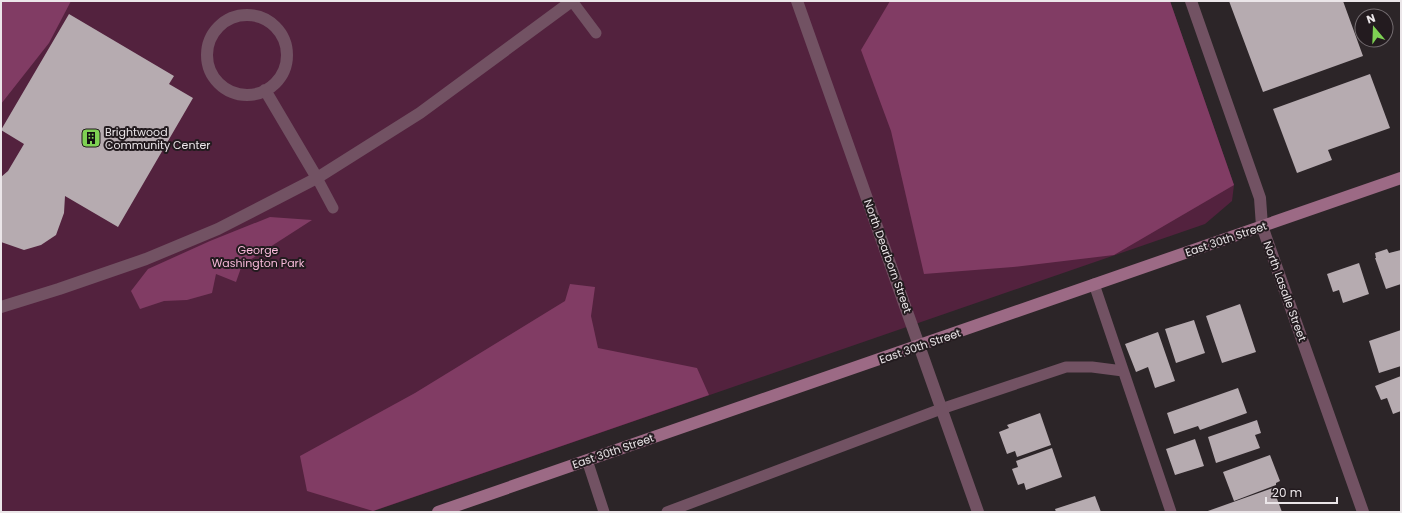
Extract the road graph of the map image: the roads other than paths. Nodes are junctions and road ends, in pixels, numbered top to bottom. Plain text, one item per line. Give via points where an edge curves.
1 (572, 1) edge
2 (797, 1) edge
3 (1191, 1) edge
4 (596, 33) dead end
5 (265, 90) junction
6 (317, 178) junction
7 (1401, 178) edge
8 (333, 208) dead end
9 (1262, 226) junction
10 (1094, 284) junction
11 (1, 307) edge
12 (920, 346) junction
13 (1123, 371) junction
14 (941, 409) junction
15 (587, 460) junction
16 (438, 512) edge
17 (604, 512) edge
18 (667, 512) edge
19 (978, 512) edge
20 (1171, 512) edge
21 (1363, 512) edge

1 - 4 lane
1 - 6 street via 420,113
2 - 12 street, North Dearborn Street
3 - 9 street, North Lasalle Street via 1260,198
5 - 5 street via 281,76 286,64 284,39 268,20 244,15 231,18 219,26 211,37 207,50 208,64 214,77 224,87 236,93 250,94
5 - 6 street
6 - 8 lane
6 - 11 street via 218,229 146,259
7 - 9 main road, East 30th Street
9 - 10 main road, East 30th Street
9 - 21 street, North Lasalle Street
10 - 12 main road, East 30th Street
10 - 13 lane
12 - 14 street, North Dearborn Street
12 - 15 main road, East 30th Street
13 - 14 lane via 1066,367
13 - 20 lane
14 - 18 lane
14 - 19 street, North Dearborn Street
15 - 16 main road, East 30th Street
15 - 17 lane

